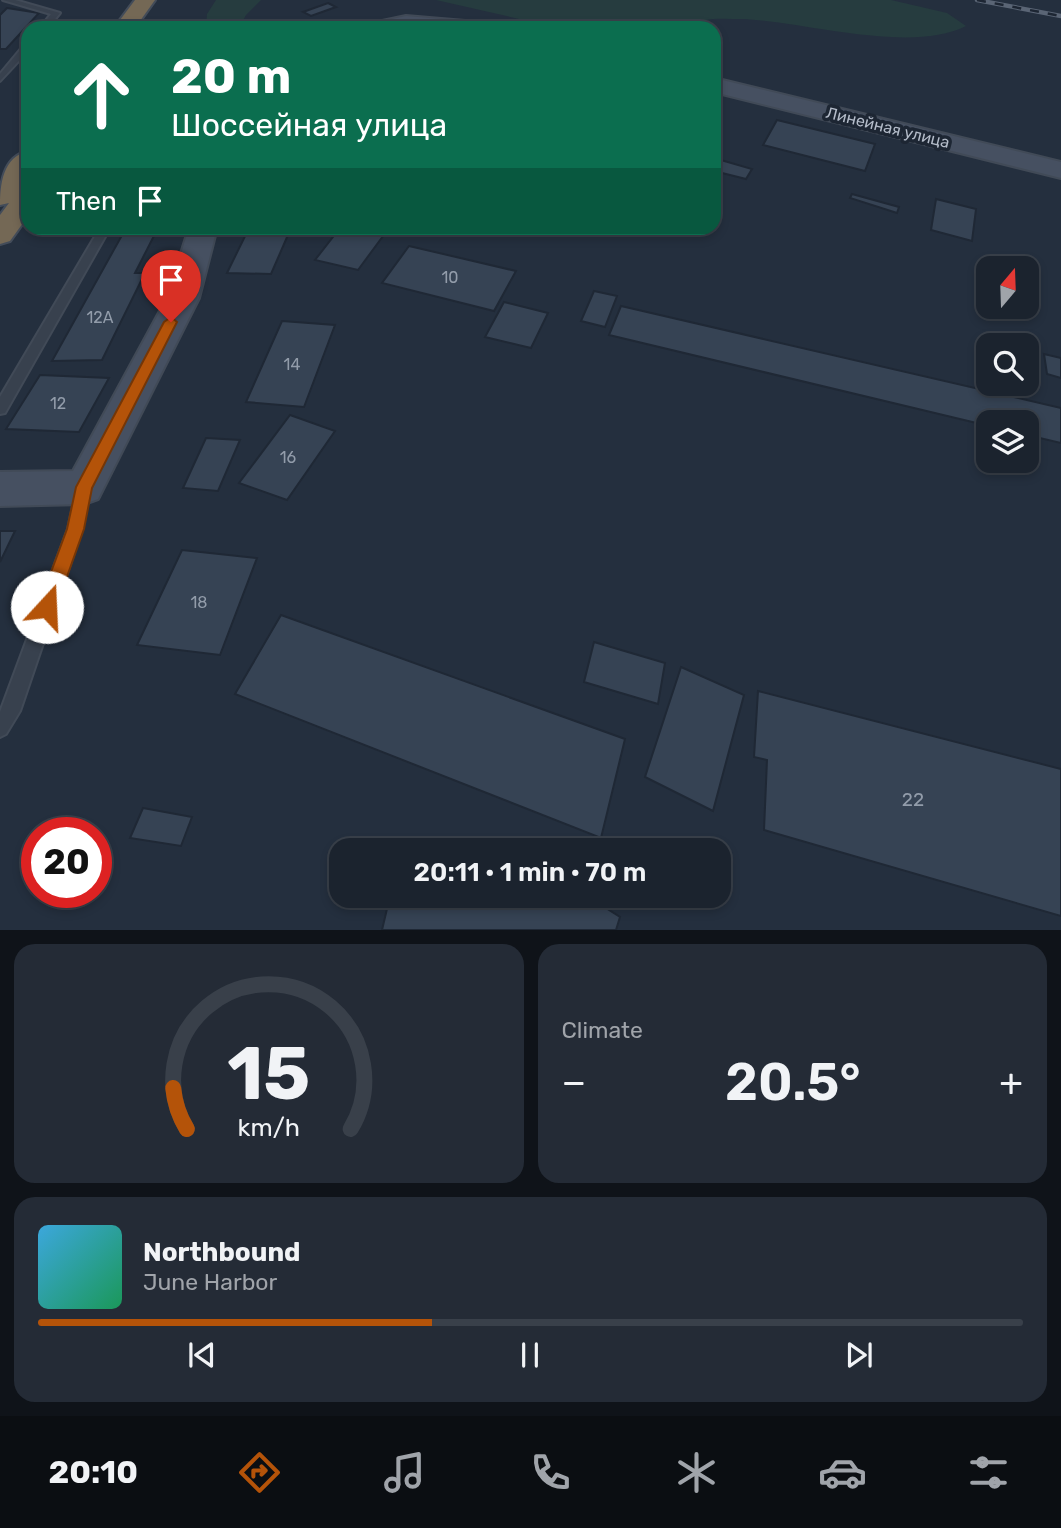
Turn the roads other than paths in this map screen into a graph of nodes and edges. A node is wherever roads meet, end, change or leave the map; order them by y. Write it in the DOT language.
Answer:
graph roads {
  1 [pos="7,0"];
  2 [pos="145,0"];
  3 [pos="168,0"];
  4 [pos="50,21"];
  5 [pos="129,21"];
  6 [pos="153,21"];
  7 [pos="21,54"];
  8 [pos="0,79"];
  9 [pos="721,87"];
  10 [pos="21,168"];
  11 [pos="1061,170"];
  12 [pos="0,197"];
  13 [pos="21,206"];
  14 [pos="0,235"];
  15 [pos="101,235"];
  16 [pos="201,235"];
  17 [pos="0,409"];
  18 [pos="84,487"];
  19 [pos="0,489"];
  20 [pos="0,727"];
  1 -- 4 [label="lane"];
  2 -- 5 [label="highway"];
  3 -- 6 [label="highway"];
  7 -- 8 [label="lane"];
  9 -- 11 [label="street, Линейная улица"];
  10 -- 12 [label="highway"];
  13 -- 14 [label="highway"];
  15 -- 17 [label="lane"];
  16 -- 18 [label="street"];
  18 -- 19 [label="street"];
  18 -- 20 [label="lane"];
}
